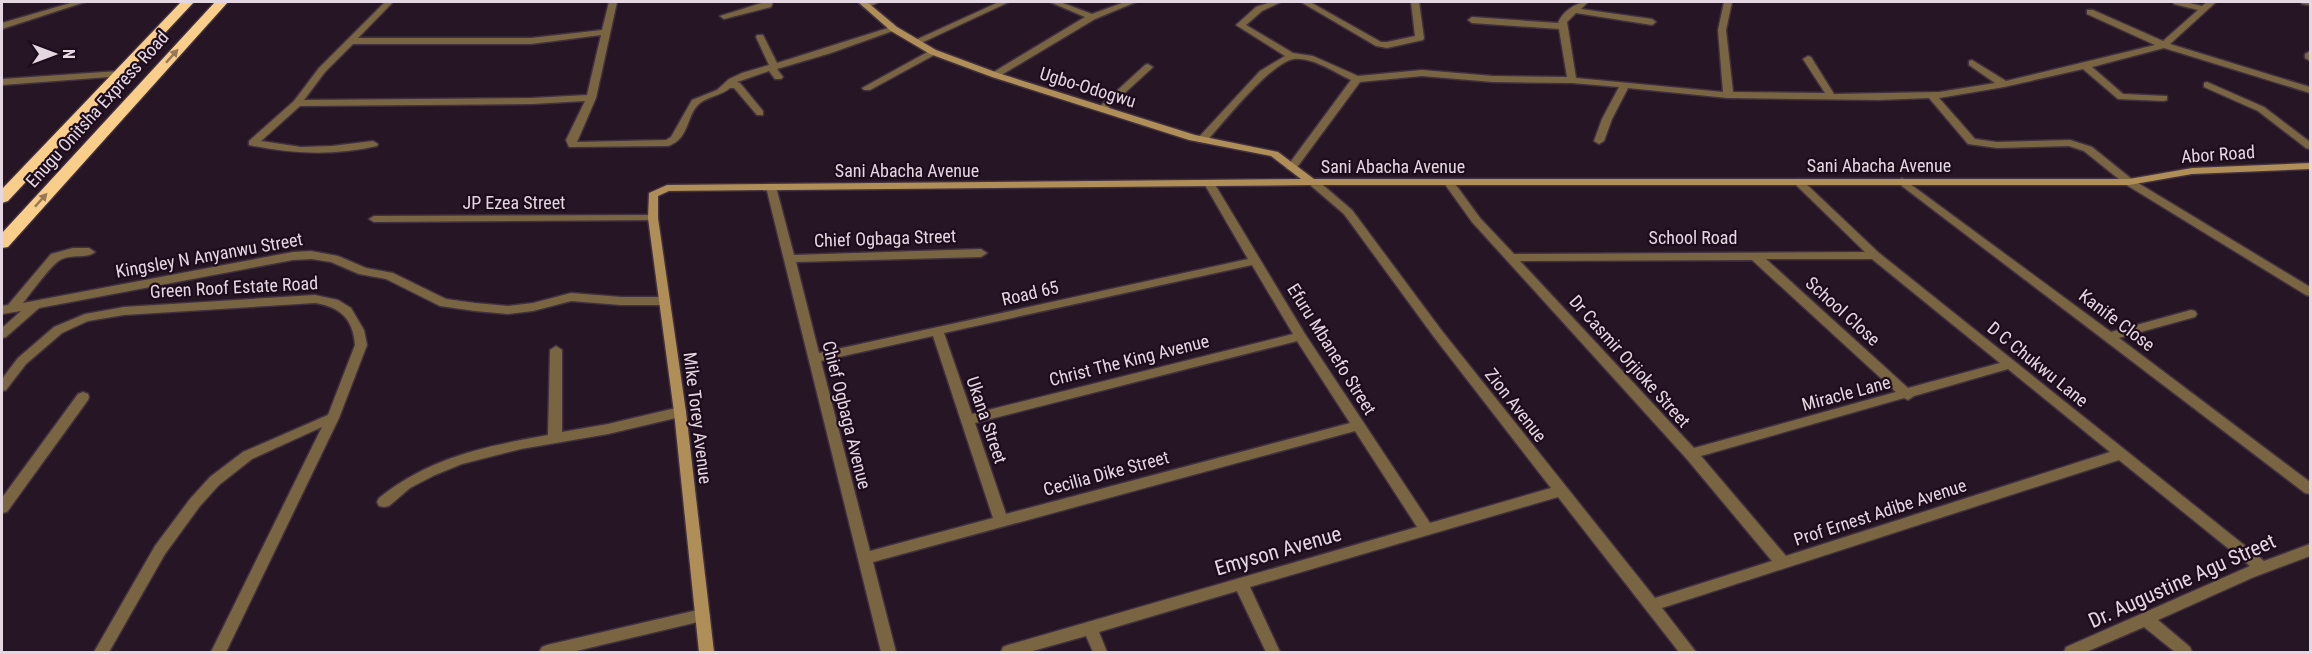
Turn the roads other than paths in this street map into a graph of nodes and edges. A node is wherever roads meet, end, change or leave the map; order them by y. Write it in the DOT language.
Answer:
graph roads {
  1 [pos="81,2"];
  2 [pos="188,2"];
  3 [pos="222,2"];
  4 [pos="389,2"];
  5 [pos="613,2"];
  6 [pos="769,2"];
  7 [pos="1005,2"];
  8 [pos="1054,2"];
  9 [pos="1132,2"];
  10 [pos="1277,2"];
  11 [pos="1305,2"];
  12 [pos="1415,2"];
  13 [pos="1584,2"];
  14 [pos="1728,2"];
  15 [pos="2177,2"];
  16 [pos="2212,2"];
  17 [pos="2305,2"];
  18 [pos="867,3"];
  19 [pos="2310,3"];
  20 [pos="2204,9"];
  21 [pos="1573,10"];
  22 [pos="2090,12"];
  23 [pos="724,16"];
  24 [pos="1092,17"];
  25 [pos="1472,20"];
  26 [pos="1652,22"];
  27 [pos="2,26"];
  28 [pos="1561,26"];
  29 [pos="894,29"];
  30 [pos="605,32"];
  31 [pos="760,37"];
  32 [pos="351,41"];
  33 [pos="916,42"];
  34 [pos="2164,45"];
  35 [pos="933,52"];
  36 [pos="1291,56"];
  37 [pos="1808,59"];
  38 [pos="1972,63"];
  39 [pos="772,66"];
  40 [pos="2085,66"];
  41 [pos="1148,67"];
  42 [pos="119,74"];
  43 [pos="995,75"];
  44 [pos="778,77"];
  45 [pos="1357,79"];
  46 [pos="1572,80"];
  47 [pos="2,82"];
  48 [pos="1626,84"];
  49 [pos="2004,84"];
  50 [pos="727,85"];
  51 [pos="2207,86"];
  52 [pos="867,88"];
  53 [pos="2310,90"];
  54 [pos="1728,95"];
  55 [pos="1931,95"];
  56 [pos="1831,96"];
  57 [pos="591,98"];
  58 [pos="2164,98"];
  59 [pos="297,104"];
  60 [pos="1102,109"];
  61 [pos="760,113"];
  62 [pos="1202,140"];
  63 [pos="1599,141"];
  64 [pos="373,144"];
  65 [pos="2310,146"];
  66 [pos="2310,166"];
  67 [pos="1291,168"];
  68 [pos="1902,181"];
  69 [pos="1313,182"];
  70 [pos="1798,182"];
  71 [pos="2129,182"];
  72 [pos="1449,183"];
  73 [pos="1210,185"];
  74 [pos="771,187"];
  75 [pos="658,191"];
  76 [pos="2,198"];
  77 [pos="653,218"];
  78 [pos="374,219"];
  79 [pos="2,243"];
  80 [pos="89,252"];
  81 [pos="981,252"];
  82 [pos="1754,255"];
  83 [pos="1875,255"];
  84 [pos="1512,258"];
  85 [pos="791,259"];
  86 [pos="1254,261"];
  87 [pos="2295,282"];
  88 [pos="2310,282"];
  89 [pos="2310,292"];
  90 [pos="664,301"];
  91 [pos="34,306"];
  92 [pos="6,309"];
  93 [pos="2191,314"];
  94 [pos="938,332"];
  95 [pos="2,334"];
  96 [pos="1300,336"];
  97 [pos="2109,337"];
  98 [pos="556,350"];
  99 [pos="814,358"];
  100 [pos="2010,364"];
  101 [pos="5,382"];
  102 [pos="1908,395"];
  103 [pos="84,397"];
  104 [pos="680,412"];
  105 [pos="333,418"];
  106 [pos="968,420"];
  107 [pos="1358,425"];
  108 [pos="555,437"];
  109 [pos="1691,454"];
  110 [pos="2121,454"];
  111 [pos="2310,489"];
  112 [pos="1560,491"];
  113 [pos="384,502"];
  114 [pos="2,508"];
  115 [pos="1001,520"];
  116 [pos="1426,531"];
  117 [pos="2310,550"];
  118 [pos="865,558"];
  119 [pos="1783,563"];
  120 [pos="2260,567"];
  121 [pos="1241,583"];
  122 [pos="1650,606"];
  123 [pos="702,615"];
  124 [pos="2147,620"];
  125 [pos="1090,628"];
  126 [pos="101,652"];
  127 [pos="219,652"];
  128 [pos="547,652"];
  129 [pos="706,652"];
  130 [pos="888,652"];
  131 [pos="1008,652"];
  132 [pos="1100,652"];
  133 [pos="1273,652"];
  134 [pos="1688,652"];
  135 [pos="2071,652"];
  136 [pos="2185,652"];
  1 -- 27 [label="street"];
  2 -- 42 [label="highway, Enugu Onitsha Express Road"];
  79 -- 3 [label="highway, Enugu Onitsha Express Road, one-way"];
  4 -- 32 [label="street"];
  5 -- 30 [label="street"];
  6 -- 23 [label="street"];
  7 -- 33 [label="street"];
  8 -- 24 [label="street"];
  9 -- 24 [label="street"];
  10 -- 36 [label="street"];
  11 -- 12 [label="street"];
  13 -- 21 [label="street"];
  14 -- 54 [label="street"];
  15 -- 20 [label="street"];
  16 -- 20 [label="street"];
  17 -- 19 [label="street"];
  18 -- 29 [label="street, Ugbo-Odogwu"];
  20 -- 34 [label="street"];
  21 -- 26 [label="street"];
  21 -- 28 [label="street"];
  22 -- 34 [label="street"];
  24 -- 43 [label="street"];
  25 -- 28 [label="street"];
  28 -- 46 [label="street"];
  29 -- 33 [label="street, Ugbo-Odogwu"];
  29 -- 39 [label="street"];
  30 -- 32 [label="street"];
  30 -- 57 [label="street"];
  31 -- 39 [label="street"];
  32 -- 59 [label="street"];
  33 -- 35 [label="street, Ugbo-Odogwu"];
  34 -- 40 [label="street"];
  34 -- 53 [label="street"];
  35 -- 43 [label="street, Ugbo-Odogwu"];
  35 -- 52 [label="street"];
  36 -- 45 [label="street"];
  36 -- 62 [label="street"];
  37 -- 56 [label="street"];
  38 -- 49 [label="street"];
  39 -- 44 [label="street"];
  39 -- 50 [label="street"];
  40 -- 49 [label="street"];
  40 -- 58 [label="street"];
  41 -- 60 [label="street"];
  42 -- 47 [label="street"];
  42 -- 76 [label="highway, Enugu Onitsha Express Road"];
  43 -- 60 [label="street, Ugbo-Odogwu"];
  45 -- 46 [label="street"];
  45 -- 67 [label="street"];
  46 -- 48 [label="street"];
  48 -- 54 [label="street"];
  48 -- 63 [label="street"];
  49 -- 55 [label="street"];
  50 -- 57 [label="street"];
  50 -- 61 [label="street"];
  51 -- 65 [label="street"];
  54 -- 56 [label="street"];
  55 -- 56 [label="street"];
  55 -- 71 [label="street"];
  57 -- 59 [label="street"];
  59 -- 64 [label="street"];
  60 -- 62 [label="street, Ugbo-Odogwu"];
  62 -- 67 [label="street, Ugbo-Odogwu"];
  66 -- 71 [label="street, Abor Road"];
  67 -- 69 [label="street, Ugbo-Odogwu"];
  68 -- 70 [label="street, Sani Abacha Avenue"];
  68 -- 71 [label="street, Sani Abacha Avenue"];
  68 -- 97 [label="street, Kanife Close"];
  69 -- 72 [label="street, Sani Abacha Avenue"];
  69 -- 73 [label="street, Sani Abacha Avenue"];
  69 -- 112 [label="street, Zion Avenue"];
  70 -- 72 [label="street, Sani Abacha Avenue"];
  70 -- 83 [label="street, D C Chukwu Lane"];
  71 -- 87 [label="street"];
  72 -- 84 [label="street, Dr Casmir Orjioke Street"];
  73 -- 74 [label="street, Sani Abacha Avenue"];
  73 -- 86 [label="street, Efuru Mbanefo Street"];
  74 -- 75 [label="street, Sani Abacha Avenue"];
  74 -- 85 [label="street, Chief Ogbaga Avenue"];
  75 -- 77 [label="street, Mike Torey Avenue"];
  77 -- 78 [label="street, JP Ezea Street"];
  77 -- 90 [label="street, Mike Torey Avenue"];
  80 -- 92 [label="street"];
  81 -- 85 [label="street, Chief Ogbaga Street"];
  82 -- 83 [label="street, School Road"];
  82 -- 84 [label="street, School Road"];
  82 -- 102 [label="street, School Close"];
  83 -- 100 [label="street, D C Chukwu Lane"];
  84 -- 109 [label="street, Dr Casmir Orjioke Street"];
  85 -- 99 [label="street, Chief Ogbaga Avenue"];
  86 -- 94 [label="street, Road 65"];
  86 -- 96 [label="street, Efuru Mbanefo Street"];
  87 -- 88 [label="street"];
  87 -- 89 [label="street"];
  90 -- 91 [label="street, Kingsley N Anyanwu Street"];
  90 -- 104 [label="street, Mike Torey Avenue"];
  91 -- 92 [label="street, Kingsley N Anyanwu Street"];
  91 -- 95 [label="street"];
  93 -- 97 [label="street"];
  94 -- 99 [label="street, Road 65"];
  94 -- 106 [label="street, Ukana Street"];
  96 -- 106 [label="street, Christ The King Avenue"];
  96 -- 107 [label="street, Efuru Mbanefo Street"];
  97 -- 111 [label="street, Kanife Close"];
  98 -- 108 [label="street"];
  99 -- 118 [label="street, Chief Ogbaga Avenue"];
  100 -- 102 [label="street, Miracle Lane"];
  100 -- 110 [label="street, D C Chukwu Lane"];
  101 -- 105 [label="street, Green Roof Estate Road"];
  102 -- 109 [label="street, Miracle Lane"];
  103 -- 114 [label="street"];
  104 -- 108 [label="street"];
  104 -- 123 [label="street, Mike Torey Avenue"];
  105 -- 126 [label="street"];
  105 -- 127 [label="street, Green Roof Estate Road"];
  106 -- 115 [label="street, Ukana Street"];
  107 -- 115 [label="street, Cecilia Dike Street"];
  107 -- 116 [label="street, Efuru Mbanefo Street"];
  108 -- 113 [label="street"];
  109 -- 119 [label="street, Dr Casmir Orjioke Street"];
  110 -- 119 [label="street, Prof Ernest Adibe Avenue"];
  110 -- 120 [label="street, D C Chukwu Lane"];
  112 -- 116 [label="street, Emyson Avenue"];
  112 -- 122 [label="street, Zion Avenue"];
  115 -- 118 [label="street, Cecilia Dike Street"];
  116 -- 121 [label="street, Emyson Avenue"];
  117 -- 120 [label="street, Dr. Augustine Agu Street"];
  118 -- 130 [label="street, Chief Ogbaga Avenue"];
  119 -- 122 [label="street, Prof Ernest Adibe Avenue"];
  120 -- 124 [label="street, Dr. Augustine Agu Street"];
  121 -- 125 [label="street, Emyson Avenue"];
  121 -- 133 [label="street"];
  122 -- 134 [label="street, Zion Avenue"];
  123 -- 128 [label="street"];
  123 -- 129 [label="street, Mike Torey Avenue"];
  124 -- 135 [label="street, Dr. Augustine Agu Street"];
  124 -- 136 [label="street"];
  125 -- 131 [label="street, Emyson Avenue"];
  125 -- 132 [label="street"];
}
